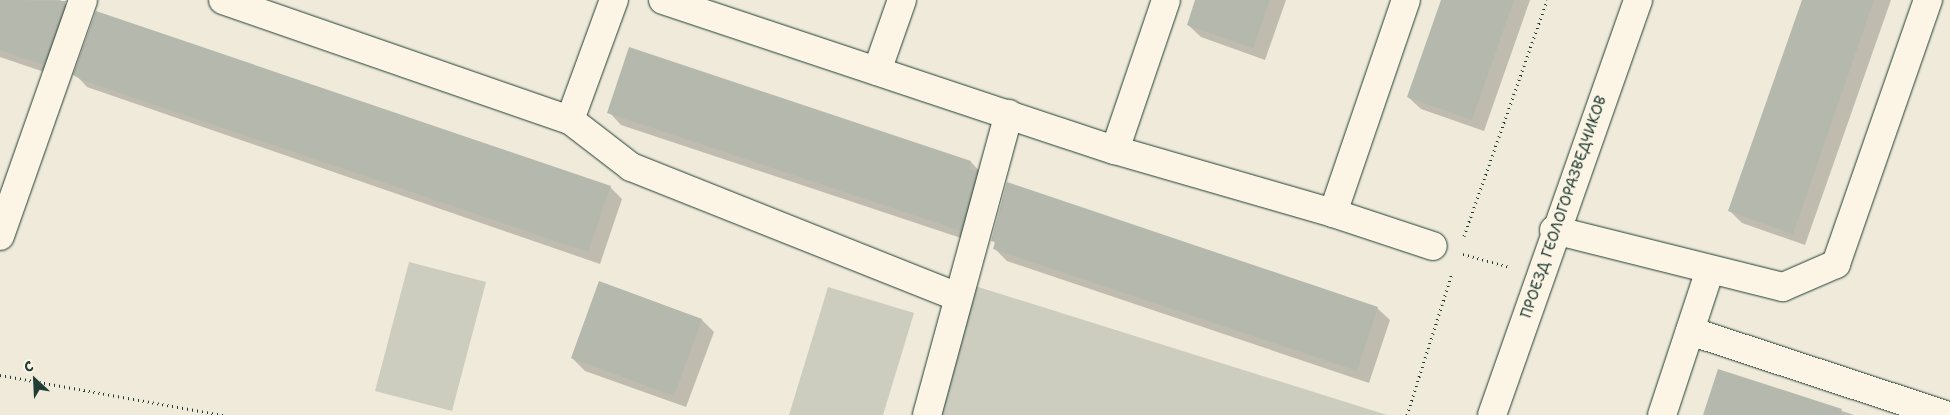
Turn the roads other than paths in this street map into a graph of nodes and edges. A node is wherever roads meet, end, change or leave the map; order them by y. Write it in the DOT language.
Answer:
graph roads {
  1 [pos="83,0"];
  2 [pos="223,0"];
  3 [pos="614,0"];
  4 [pos="663,0"];
  5 [pos="902,0"];
  6 [pos="1166,0"];
  7 [pos="1406,0"];
  8 [pos="1638,0"];
  9 [pos="1928,0"];
  10 [pos="877,71"];
  11 [pos="1009,114"];
  12 [pos="570,120"];
  13 [pos="1115,150"];
  14 [pos="1333,213"];
  15 [pos="1554,230"];
  16 [pos="0,236"];
  17 [pos="1446,250"];
  18 [pos="1710,270"];
  19 [pos="958,296"];
  20 [pos="1690,331"];
  21 [pos="927,415"];
  22 [pos="1492,415"];
  23 [pos="1662,415"];
  24 [pos="1945,415"];
  1 -- 16 [label="street"];
  2 -- 12 [label="street"];
  3 -- 12 [label="street"];
  4 -- 10 [label="street"];
  5 -- 10 [label="street"];
  6 -- 13 [label="street"];
  7 -- 14 [label="street"];
  8 -- 15 [label="street, ПРОЕЗД ГЕОЛОГОРАЗВЕДЧИКОВ"];
  9 -- 18 [label="street"];
  10 -- 11 [label="street"];
  11 -- 13 [label="street"];
  11 -- 19 [label="street"];
  12 -- 19 [label="street"];
  13 -- 14 [label="street"];
  14 -- 17 [label="street"];
  15 -- 18 [label="street"];
  15 -- 22 [label="street, ПРОЕЗД ГЕОЛОГОРАЗВЕДЧИКОВ"];
  18 -- 20 [label="street"];
  19 -- 21 [label="street"];
  20 -- 23 [label="street"];
  20 -- 24 [label="street"];
}
